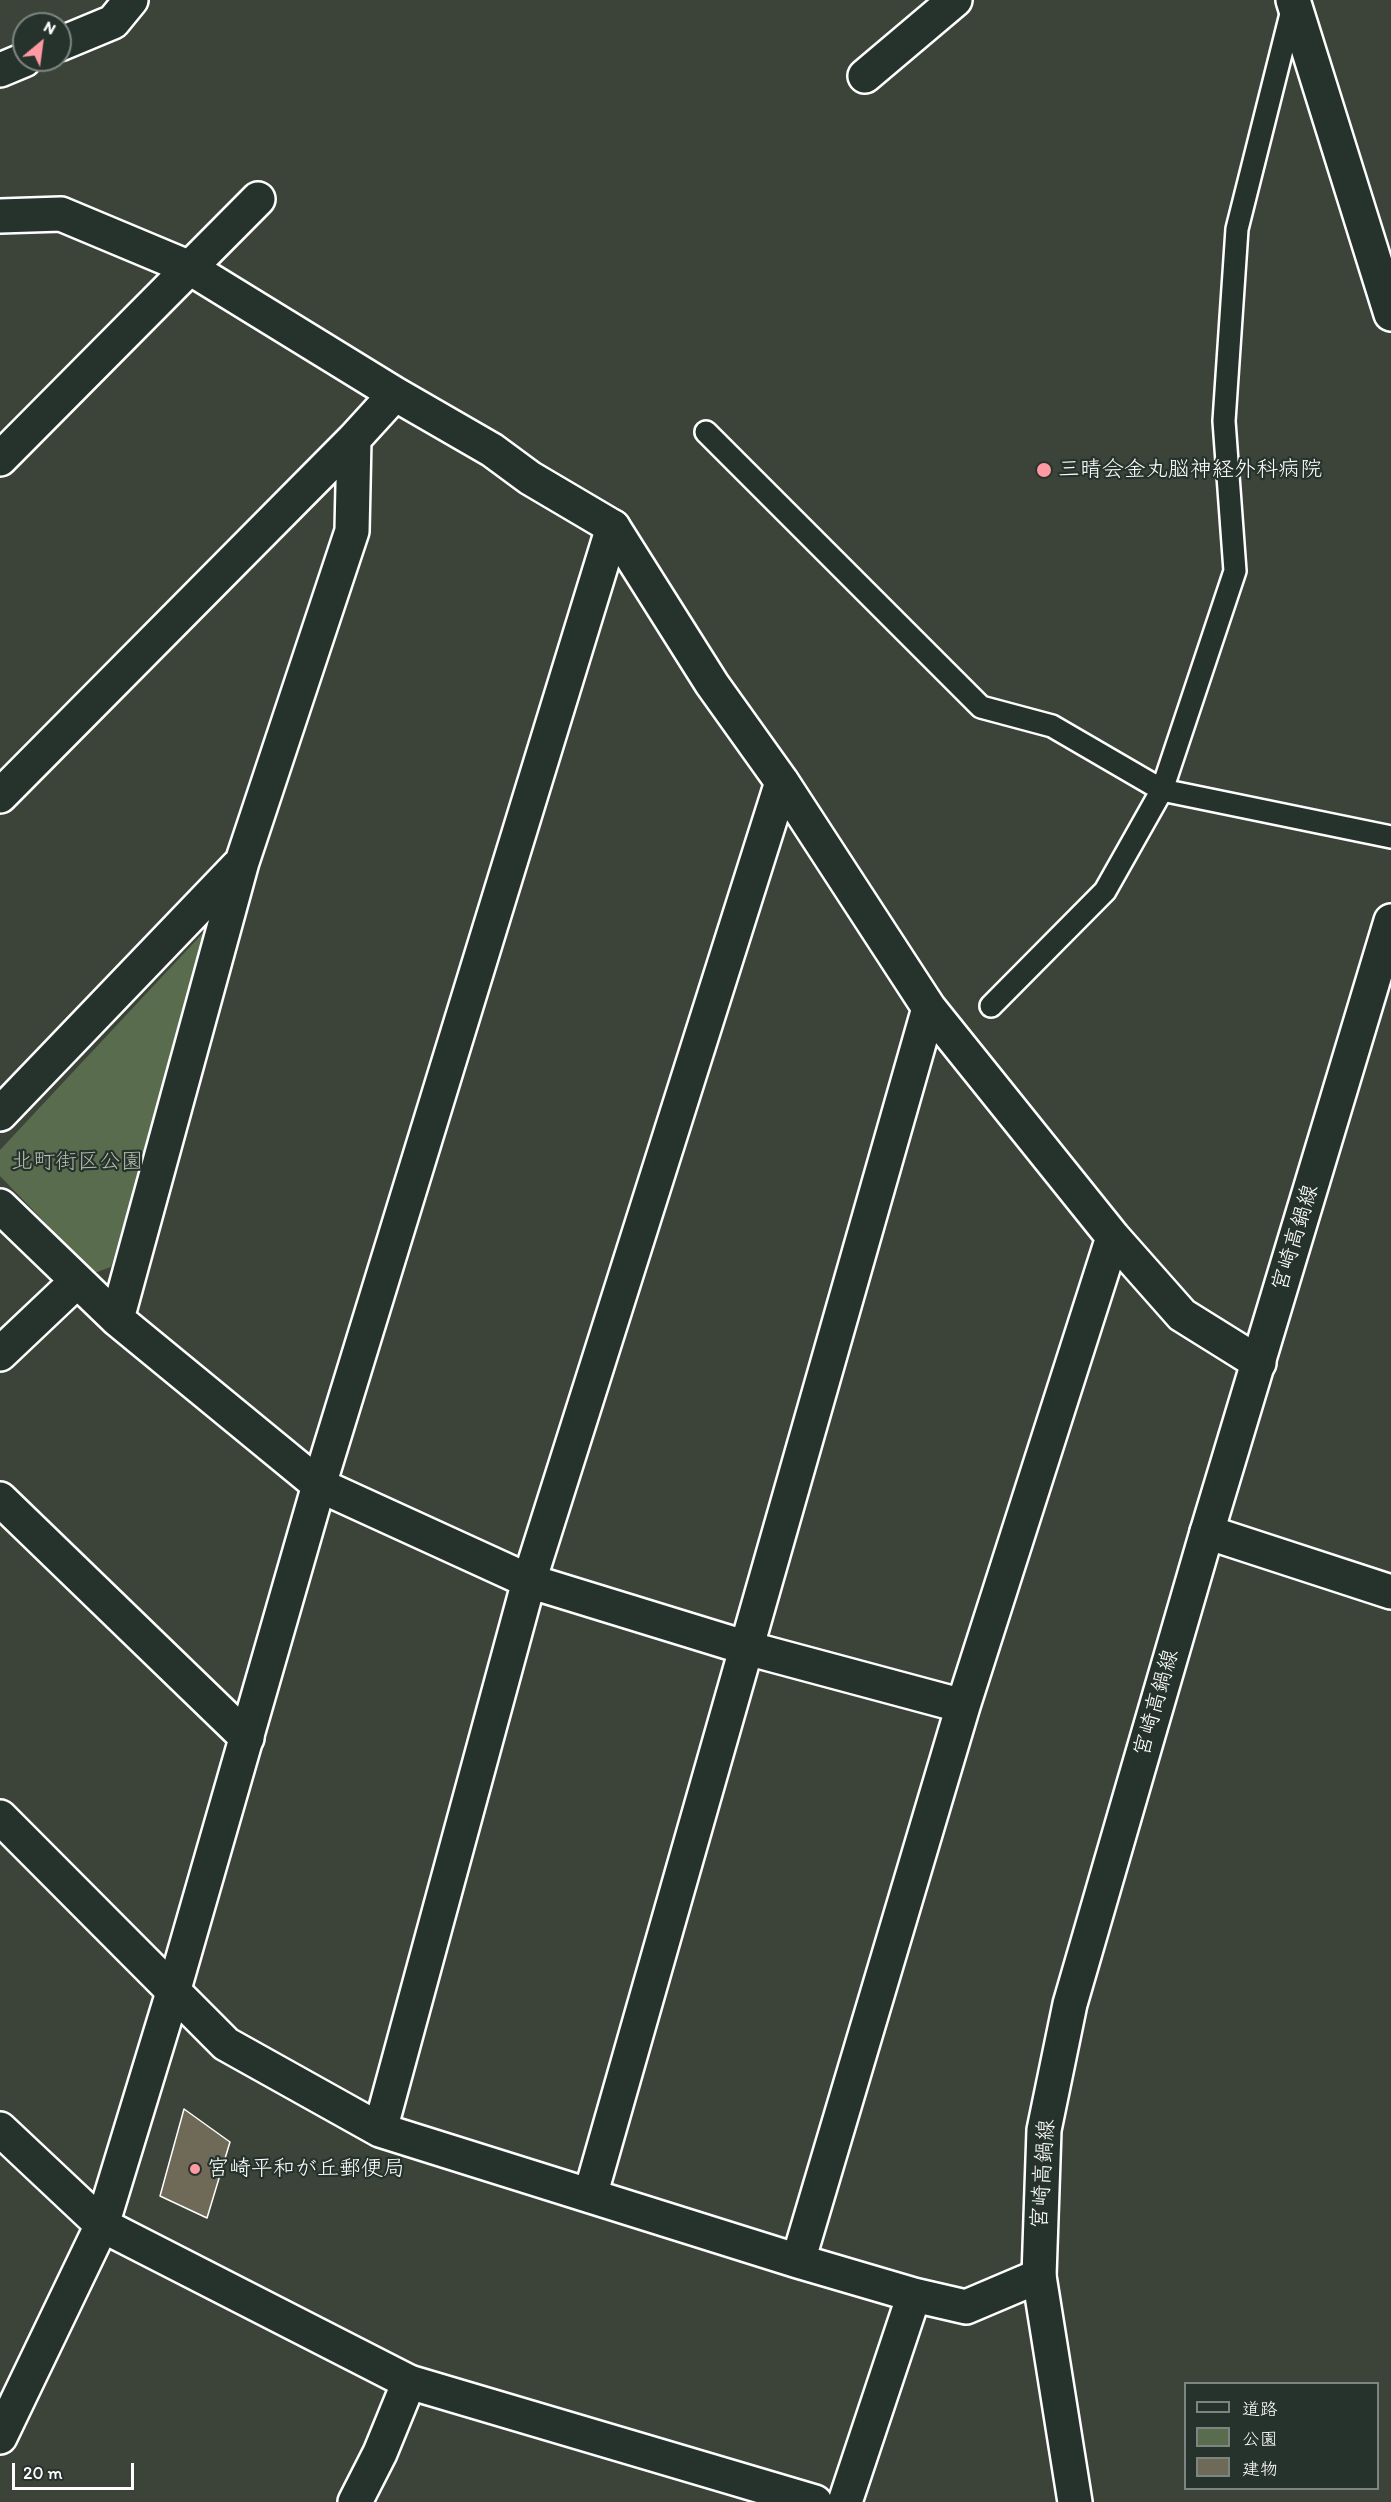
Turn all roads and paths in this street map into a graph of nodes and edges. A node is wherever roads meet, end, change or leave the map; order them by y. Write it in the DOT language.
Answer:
graph roads {
  1 [pos="131,0"];
  2 [pos="955,0"];
  3 [pos="1301,1"];
  4 [pos="72,39"];
  5 [pos="865,76"];
  6 [pos="258,199"];
  7 [pos="0,216"];
  8 [pos="190,268"];
  9 [pos="1391,314"];
  10 [pos="395,394"];
  11 [pos="706,432"];
  12 [pos="354,439"];
  13 [pos="0,459"];
  14 [pos="613,527"];
  15 [pos="782,782"];
  16 [pos="1162,790"];
  17 [pos="0,796"];
  18 [pos="1391,837"];
  19 [pos="242,862"];
  20 [pos="1391,921"];
  21 [pos="991,1006"];
  22 [pos="929,1008"];
  23 [pos="0,1113"];
  24 [pos="0,1206"];
  25 [pos="1113,1237"];
  26 [pos="76,1282"];
  27 [pos="117,1319"];
  28 [pos="0,1354"];
  29 [pos="1259,1364"];
  30 [pos="319,1485"];
  31 [pos="0,1499"];
  32 [pos="1207,1532"];
  33 [pos="529,1581"];
  34 [pos="1391,1592"];
  35 [pos="747,1648"];
  36 [pos="963,1706"];
  37 [pos="247,1738"];
  38 [pos="0,1817"];
  39 [pos="174,1989"];
  40 [pos="0,2129"];
  41 [pos="380,2130"];
  42 [pos="590,2196"];
  43 [pos="102,2225"];
  44 [pos="798,2261"];
  45 [pos="1039,2276"];
  46 [pos="914,2295"];
  47 [pos="410,2382"];
  48 [pos="0,2437"];
  49 [pos="355,2502"];
  50 [pos="815,2502"];
  51 [pos="845,2502"];
  52 [pos="1075,2502"];
  1 -- 4 [label="street"];
  2 -- 5 [label="street"];
  3 -- 9 [label="street"];
  3 -- 16 [label="lane"];
  6 -- 8 [label="street"];
  7 -- 8 [label="street"];
  8 -- 10 [label="street"];
  8 -- 13 [label="street"];
  10 -- 12 [label="street"];
  10 -- 14 [label="street"];
  11 -- 16 [label="lane"];
  12 -- 17 [label="street"];
  12 -- 19 [label="street"];
  14 -- 15 [label="street"];
  14 -- 30 [label="street"];
  15 -- 22 [label="street"];
  15 -- 33 [label="street"];
  16 -- 18 [label="lane"];
  16 -- 21 [label="lane"];
  19 -- 23 [label="street"];
  19 -- 27 [label="street"];
  20 -- 29 [label="street, 宮崎高鍋線"];
  22 -- 25 [label="street"];
  22 -- 35 [label="street"];
  24 -- 26 [label="street"];
  25 -- 29 [label="street"];
  25 -- 36 [label="street"];
  26 -- 27 [label="street"];
  26 -- 28 [label="street"];
  27 -- 30 [label="street"];
  29 -- 32 [label="street, 宮崎高鍋線"];
  30 -- 33 [label="street"];
  30 -- 37 [label="street"];
  31 -- 37 [label="street"];
  32 -- 34 [label="street"];
  32 -- 45 [label="street, 宮崎高鍋線"];
  33 -- 35 [label="street"];
  33 -- 41 [label="street"];
  35 -- 36 [label="street"];
  35 -- 42 [label="street"];
  36 -- 44 [label="street"];
  37 -- 39 [label="street"];
  38 -- 39 [label="street"];
  39 -- 41 [label="street"];
  39 -- 43 [label="street"];
  40 -- 43 [label="street"];
  41 -- 42 [label="street"];
  42 -- 44 [label="street"];
  43 -- 47 [label="street"];
  43 -- 48 [label="street"];
  44 -- 46 [label="street"];
  45 -- 46 [label="street"];
  45 -- 52 [label="street, 宮崎高鍋線"];
  46 -- 51 [label="street"];
  47 -- 49 [label="street"];
  47 -- 50 [label="street"];
}
